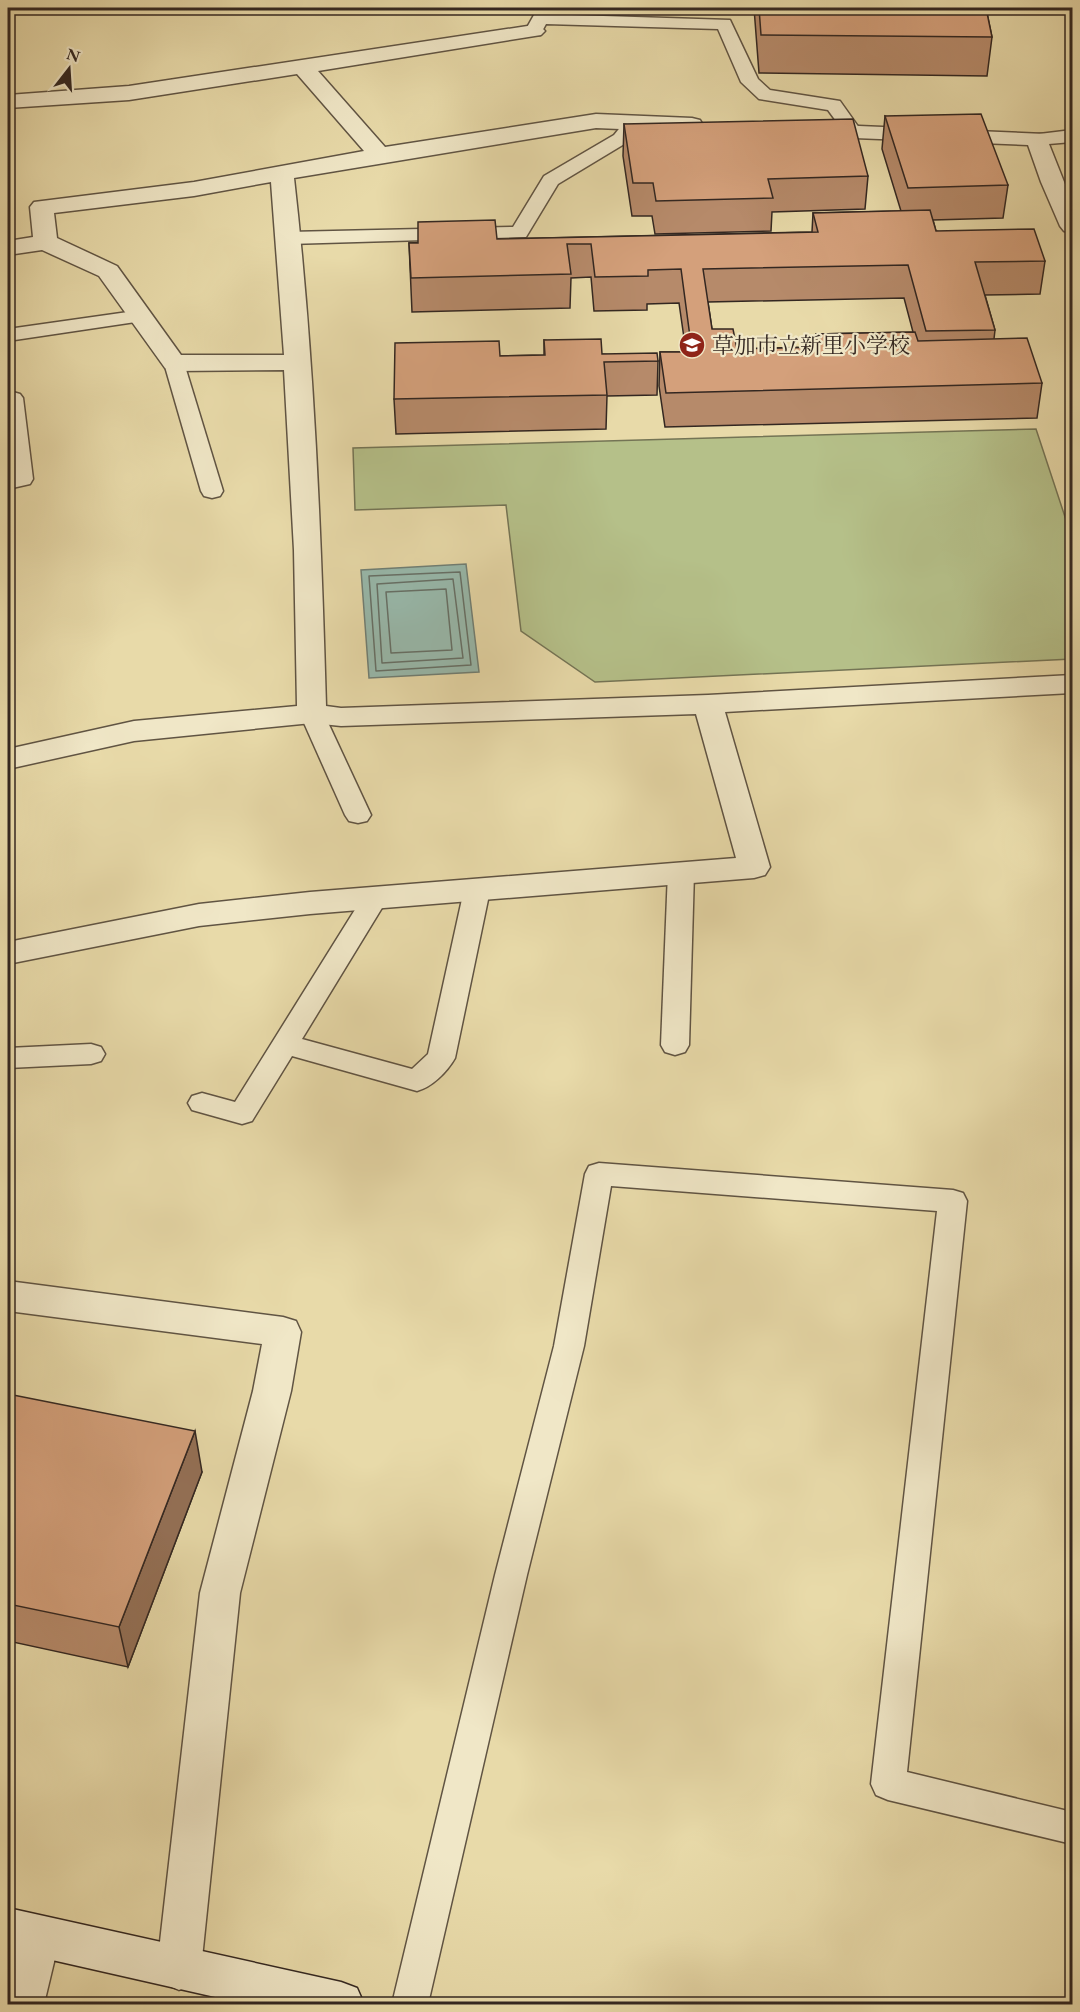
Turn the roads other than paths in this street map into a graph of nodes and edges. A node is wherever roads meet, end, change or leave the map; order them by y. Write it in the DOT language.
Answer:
graph roads {
  1 [pos="534,31"];
  2 [pos="302,66"];
  3 [pos="8,101"];
  4 [pos="633,123"];
  5 [pos="714,126"];
  6 [pos="795,130"];
  7 [pos="853,132"];
  8 [pos="1072,136"];
  9 [pos="1037,139"];
  10 [pos="380,155"];
  11 [pos="282,173"];
  12 [pos="1072,226"];
  13 [pos="289,238"];
  14 [pos="45,242"];
  15 [pos="8,248"];
  16 [pos="142,316"];
  17 [pos="8,335"];
  18 [pos="295,362"];
  19 [pos="174,363"];
  20 [pos="8,399"];
  21 [pos="8,482"];
  22 [pos="212,491"];
  23 [pos="1072,684"];
  24 [pos="708,704"];
  25 [pos="312,714"];
  26 [pos="8,759"];
  27 [pos="358,815"];
  28 [pos="681,872"];
  29 [pos="477,890"];
  30 [pos="375,898"];
  31 [pos="8,953"];
  32 [pos="285,1044"];
  33 [pos="675,1045"];
  34 [pos="91,1054"];
  35 [pos="8,1058"];
  36 [pos="202,1103"];
  37 [pos="8,1296"];
  38 [pos="1072,1828"];
  39 [pos="23,1933"];
  40 [pos="179,1968"];
  41 [pos="21,2004"];
  42 [pos="341,2004"];
  43 [pos="410,2004"];
  1 -- 2 [label="street"];
  1 -- 7 [label="lane"];
  2 -- 3 [label="street"];
  2 -- 10 [label="street"];
  4 -- 5 [label="street"];
  4 -- 10 [label="street"];
  4 -- 13 [label="lane"];
  6 -- 7 [label="street"];
  7 -- 9 [label="street"];
  8 -- 9 [label="lane"];
  9 -- 12 [label="street"];
  10 -- 11 [label="street"];
  11 -- 13 [label="street"];
  11 -- 14 [label="street"];
  13 -- 18 [label="street"];
  14 -- 15 [label="street"];
  14 -- 16 [label="street"];
  16 -- 17 [label="lane"];
  16 -- 19 [label="street"];
  18 -- 19 [label="street"];
  18 -- 25 [label="street"];
  19 -- 22 [label="lane"];
  20 -- 21 [label="lane"];
  23 -- 24 [label="street"];
  24 -- 25 [label="street"];
  24 -- 28 [label="street"];
  25 -- 26 [label="street"];
  25 -- 27 [label="lane"];
  28 -- 29 [label="street"];
  28 -- 33 [label="lane"];
  29 -- 30 [label="street"];
  29 -- 32 [label="lane"];
  30 -- 31 [label="street"];
  30 -- 32 [label="lane"];
  32 -- 36 [label="lane"];
  34 -- 35 [label="lane"];
  37 -- 40 [label="street"];
  38 -- 43 [label="lane"];
  39 -- 40 [label="street"];
  39 -- 41 [label="street"];
  40 -- 42 [label="street"];
}
